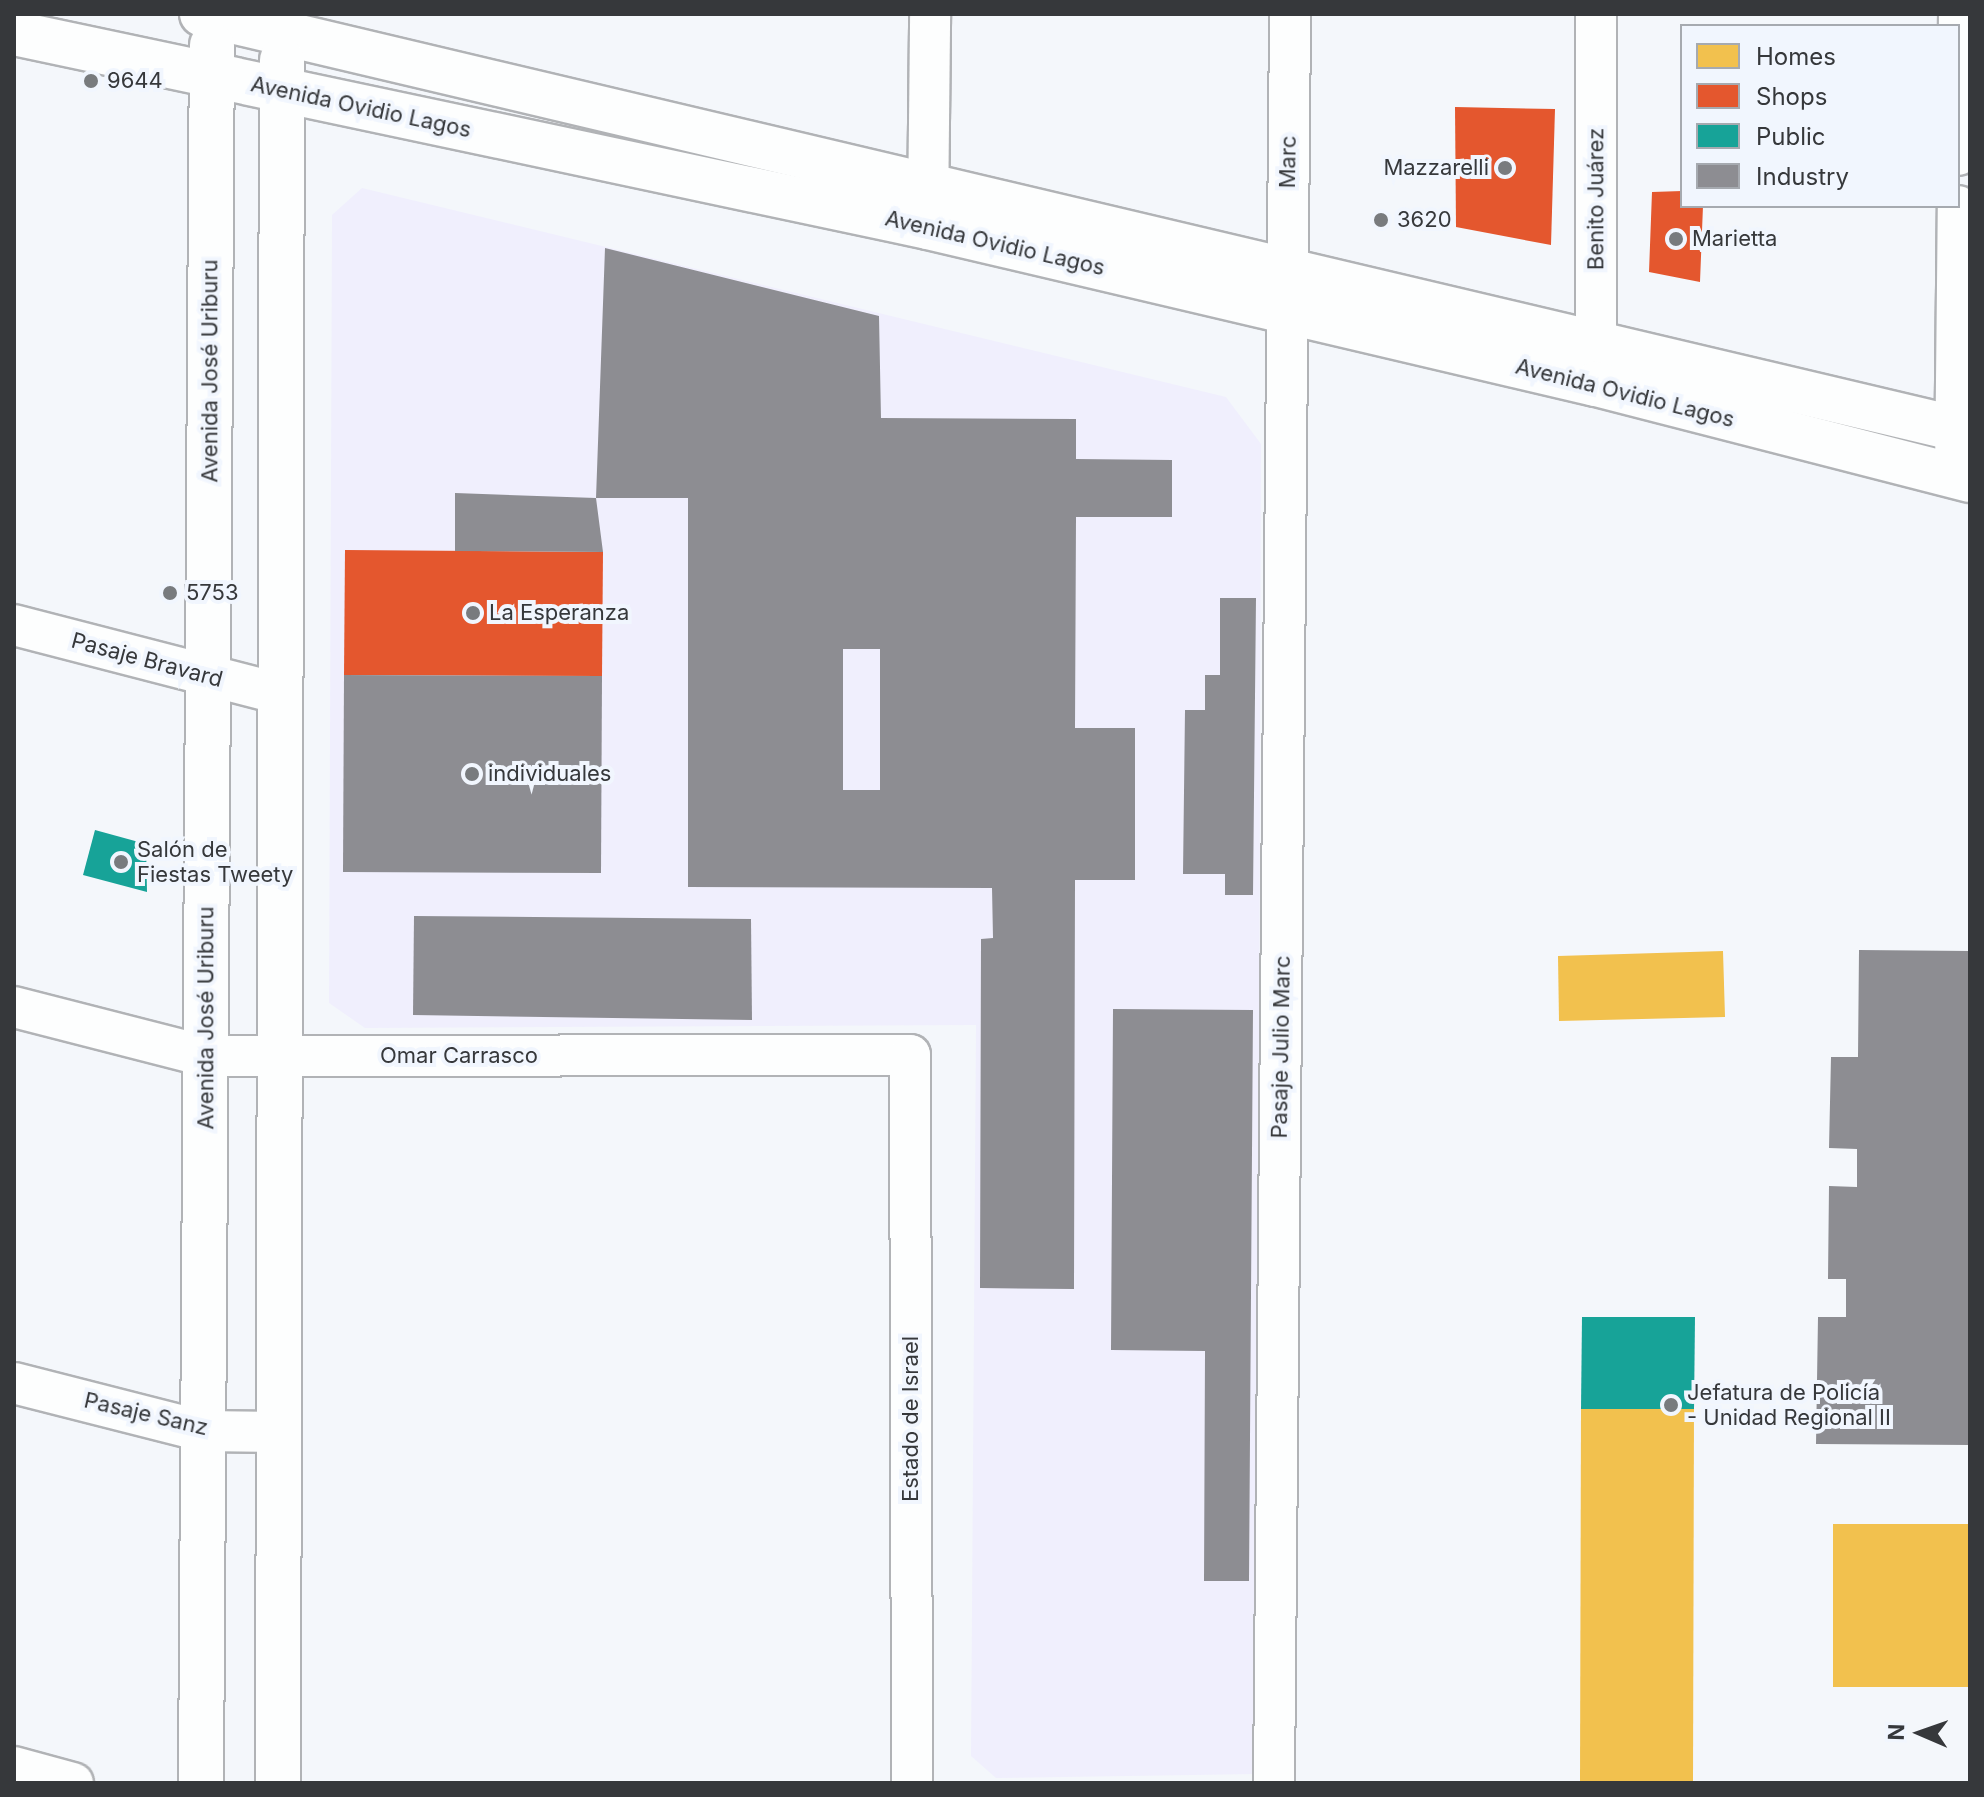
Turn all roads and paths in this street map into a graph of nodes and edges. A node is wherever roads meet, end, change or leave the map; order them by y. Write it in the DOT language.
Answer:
graph roads {
  1 [pos="930,14"];
  2 [pos="1290,14"];
  3 [pos="1596,14"];
  4 [pos="209,15"];
  5 [pos="281,21"];
  6 [pos="14,33"];
  7 [pos="212,75"];
  8 [pos="282,90"];
  9 [pos="929,205"];
  10 [pos="1958,208"];
  11 [pos="1288,290"];
  12 [pos="1596,364"];
  13 [pos="1963,431"];
  14 [pos="1962,478"];
  15 [pos="14,625"];
  16 [pos="208,677"];
  17 [pos="280,694"];
  18 [pos="14,1007"];
  19 [pos="910,1055"];
  20 [pos="205,1056"];
  21 [pos="280,1056"];
  22 [pos="14,1383"];
  23 [pos="203,1431"];
  24 [pos="279,1432"];
  25 [pos="14,1767"];
  26 [pos="73,1783"];
  27 [pos="201,1783"];
  28 [pos="278,1783"];
  29 [pos="912,1783"];
  30 [pos="1274,1783"];
  1 -- 9 [label="street"];
  2 -- 11 [label="street, Marc"];
  3 -- 12 [label="street, Benito Juárez"];
  4 -- 5 [label="main road, Avenida Ovidio Lagos"];
  4 -- 7 [label="main road, Avenida José Uriburu"];
  5 -- 8 [label="main road"];
  5 -- 9 [label="main road, Avenida Ovidio Lagos"];
  6 -- 7 [label="main road, Avenida Ovidio Lagos"];
  7 -- 8 [label="main road, Avenida Ovidio Lagos"];
  7 -- 16 [label="main road, Avenida José Uriburu"];
  8 -- 9 [label="main road, Avenida Ovidio Lagos"];
  8 -- 17 [label="main road"];
  9 -- 11 [label="main road, Avenida Ovidio Lagos"];
  10 -- 13 [label="street"];
  11 -- 12 [label="main road, Avenida Ovidio Lagos"];
  11 -- 30 [label="street, Pasaje Julio Marc"];
  12 -- 13 [label="main road, Avenida Ovidio Lagos"];
  12 -- 14 [label="main road, Avenida Ovidio Lagos"];
  13 -- 14 [label="street"];
  15 -- 16 [label="street, Pasaje Bravard"];
  16 -- 17 [label="street, Pasaje Bravard"];
  16 -- 20 [label="main road, Avenida José Uriburu"];
  17 -- 21 [label="main road"];
  18 -- 20 [label="street, Omar Carrasco"];
  19 -- 21 [label="street, Omar Carrasco"];
  19 -- 29 [label="street, Estado de Israel"];
  20 -- 21 [label="street, Omar Carrasco"];
  20 -- 23 [label="main road, Avenida José Uriburu"];
  21 -- 24 [label="main road"];
  22 -- 23 [label="street, Pasaje Sanz"];
  23 -- 24 [label="street, Pasaje Sanz"];
  23 -- 27 [label="main road, Avenida José Uriburu"];
  24 -- 28 [label="main road"];
  25 -- 26 [label="street"];
}
